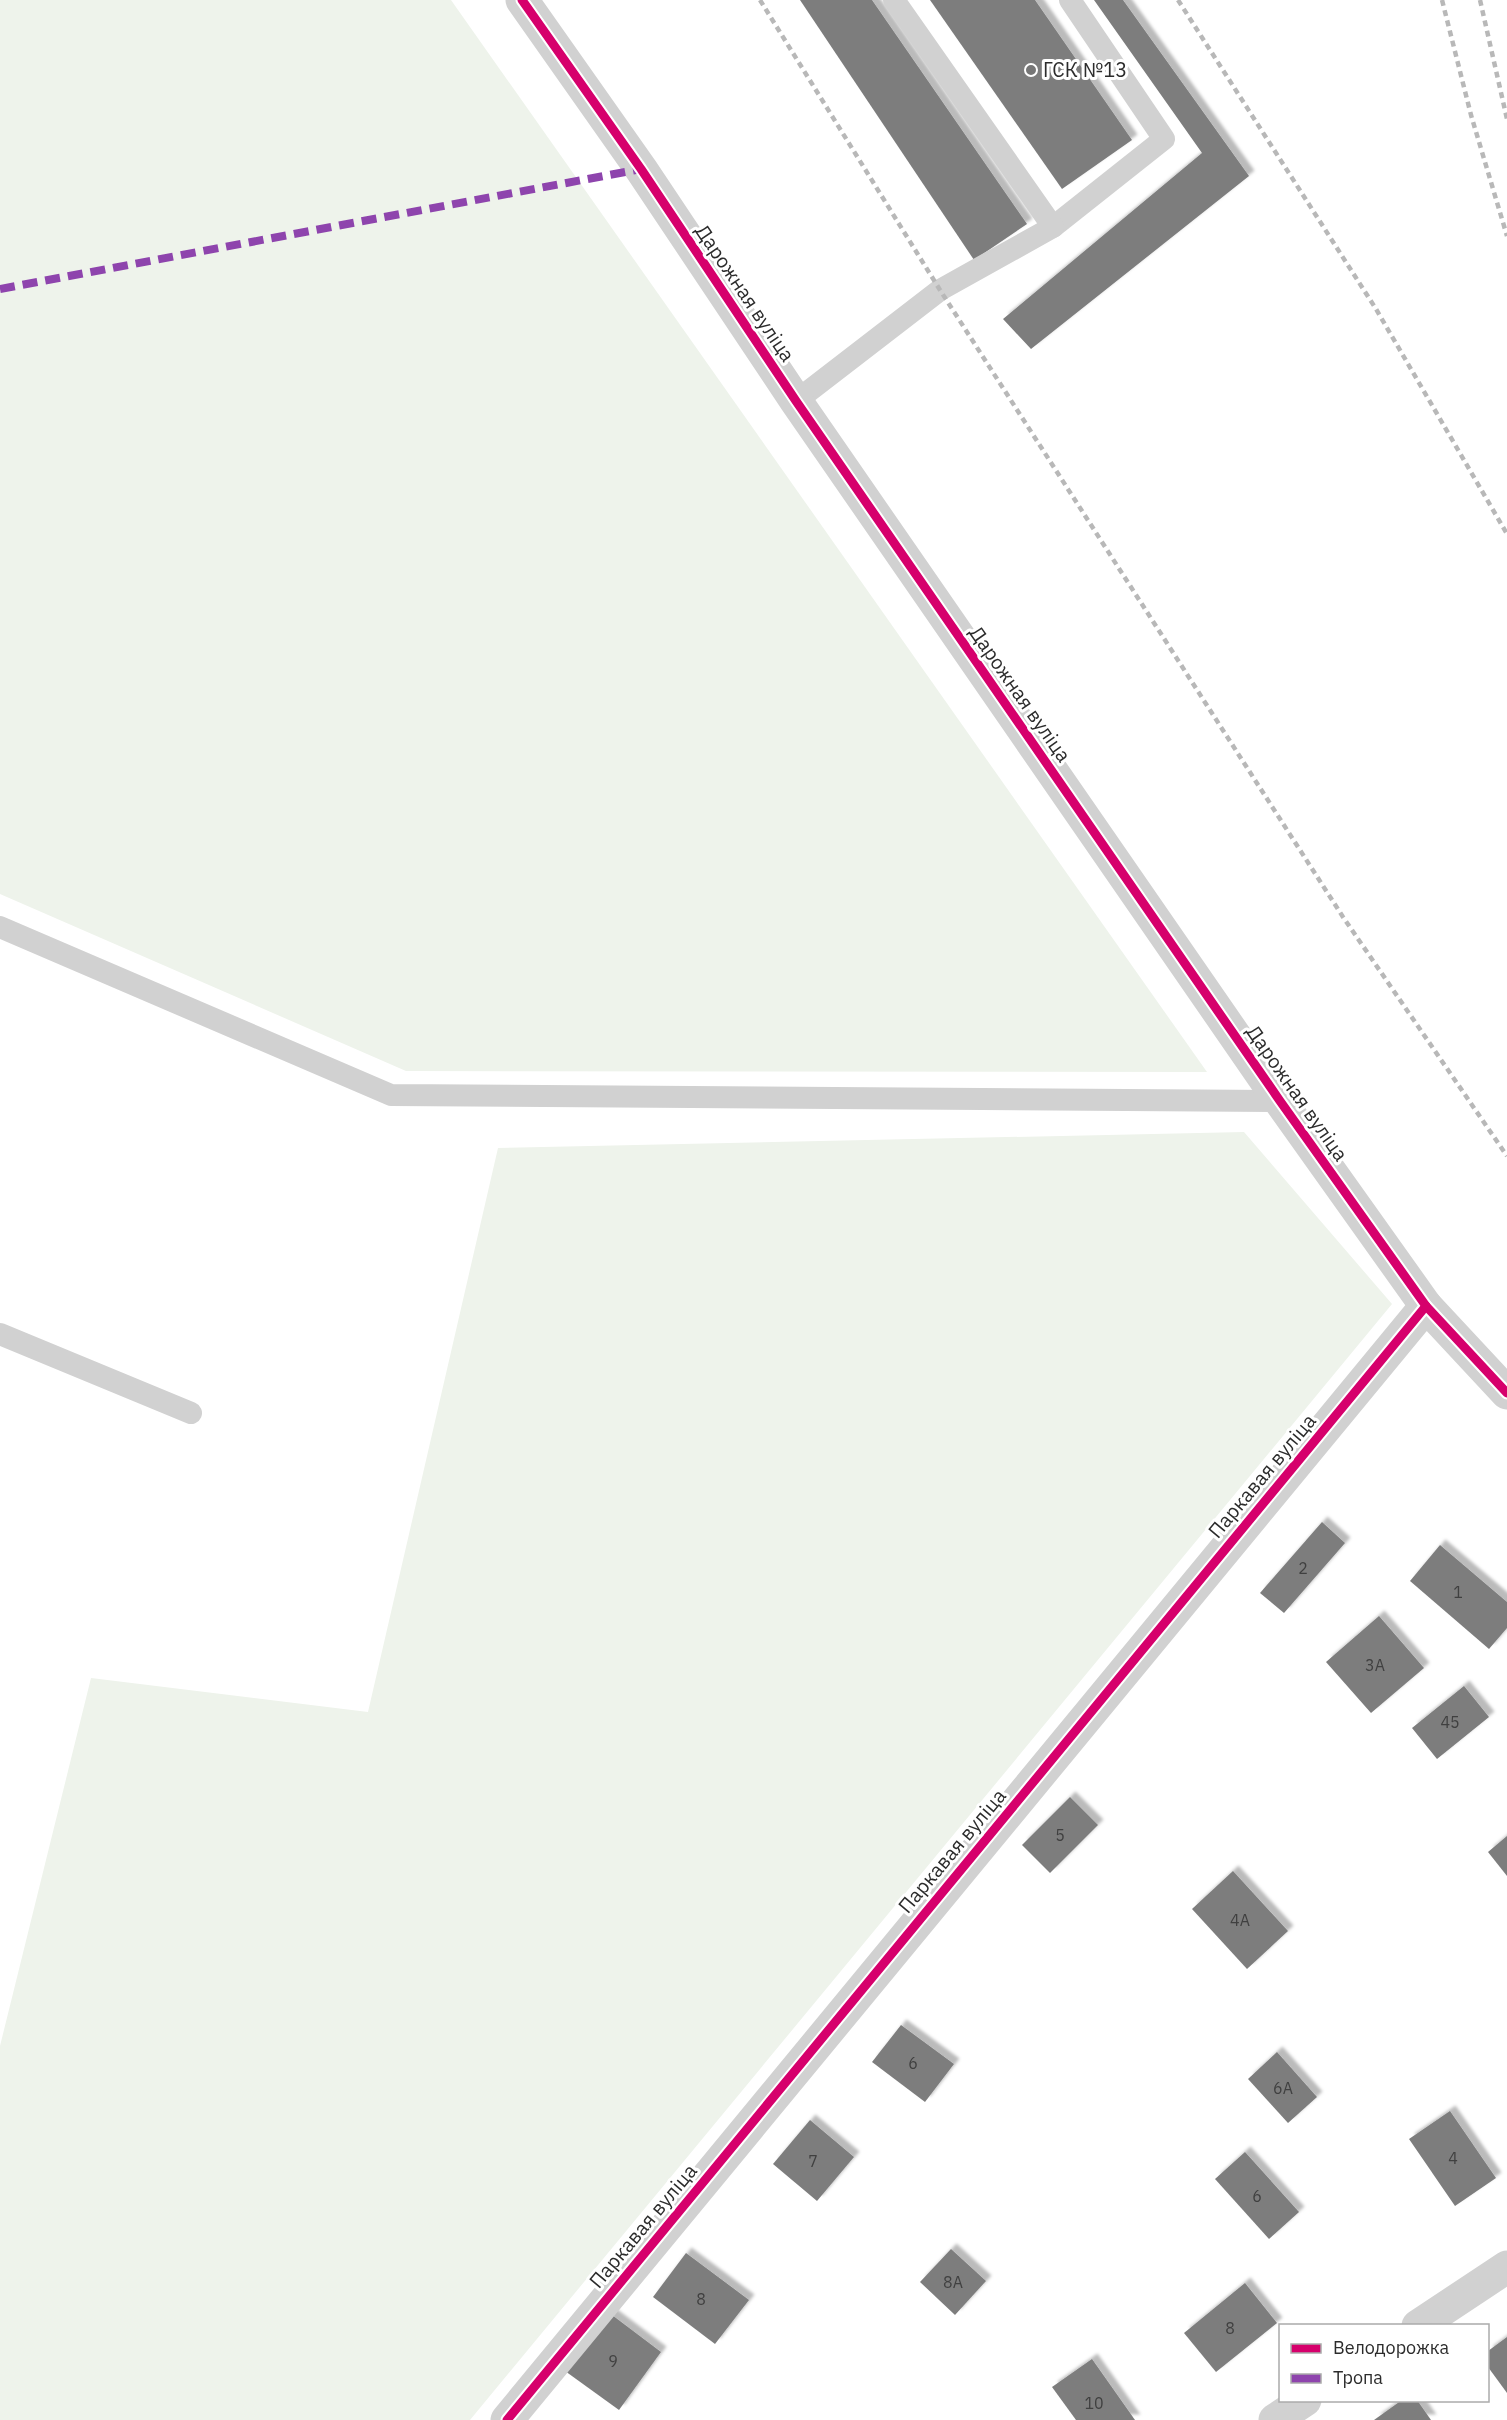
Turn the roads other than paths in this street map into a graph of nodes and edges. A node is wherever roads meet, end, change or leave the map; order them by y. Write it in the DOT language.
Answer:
graph roads {
  1 [pos="522,0"];
  2 [pos="894,0"];
  3 [pos="1070,0"];
  4 [pos="1053,227"];
  5 [pos="796,401"];
  6 [pos="0,927"];
  7 [pos="1280,1101"];
  8 [pos="1426,1306"];
  9 [pos="0,1334"];
  10 [pos="1507,1393"];
  11 [pos="191,1413"];
  12 [pos="1507,2267"];
  13 [pos="1420,2324"];
  14 [pos="1302,2402"];
  15 [pos="507,2420"];
  16 [pos="1275,2420"];
  1 -- 5 [label="street, Дарожная вуліца"];
  2 -- 4 [label="lane"];
  3 -- 4 [label="lane"];
  4 -- 5 [label="lane"];
  5 -- 7 [label="street, Дарожная вуліца"];
  6 -- 7 [label="lane"];
  7 -- 8 [label="street, Дарожная вуліца"];
  8 -- 10 [label="street, Дарожная вуліца"];
  8 -- 15 [label="street, Паркавая вуліца"];
  9 -- 11 [label="lane"];
  12 -- 13 [label="street"];
  14 -- 16 [label="street"];
}
